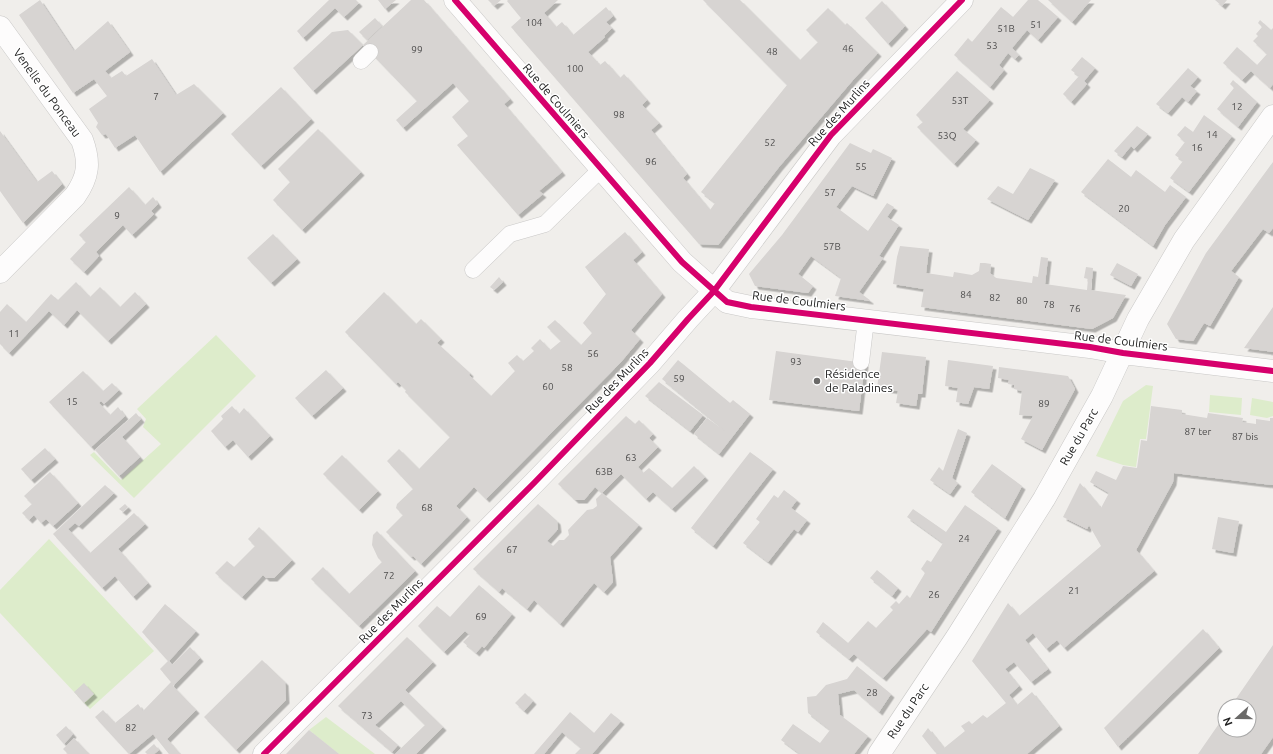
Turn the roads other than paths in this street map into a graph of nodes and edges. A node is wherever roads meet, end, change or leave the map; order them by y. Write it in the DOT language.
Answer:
graph roads {
  1 [pos="454,0"];
  2 [pos="962,0"];
  3 [pos="0,27"];
  4 [pos="1273,116"];
  5 [pos="601,169"];
  6 [pos="473,270"];
  7 [pos="0,272"];
  8 [pos="714,291"];
  9 [pos="866,320"];
  10 [pos="1123,353"];
  11 [pos="861,362"];
  12 [pos="1273,371"];
  13 [pos="264,754"];
  14 [pos="879,754"];
  1 -- 5 [label="street, Rue de Coulmiers"];
  2 -- 8 [label="street, Rue des Murlins"];
  3 -- 7 [label="street, Venelle du Ponceau"];
  4 -- 10 [label="street, Rue du Parc"];
  5 -- 6 [label="lane"];
  5 -- 8 [label="street, Rue de Coulmiers"];
  8 -- 9 [label="street, Rue de Coulmiers"];
  8 -- 13 [label="street, Rue des Murlins"];
  9 -- 10 [label="street, Rue de Coulmiers"];
  9 -- 11 [label="lane"];
  10 -- 12 [label="street, Rue de Coulmiers"];
  10 -- 14 [label="street, Rue du Parc"];
}
